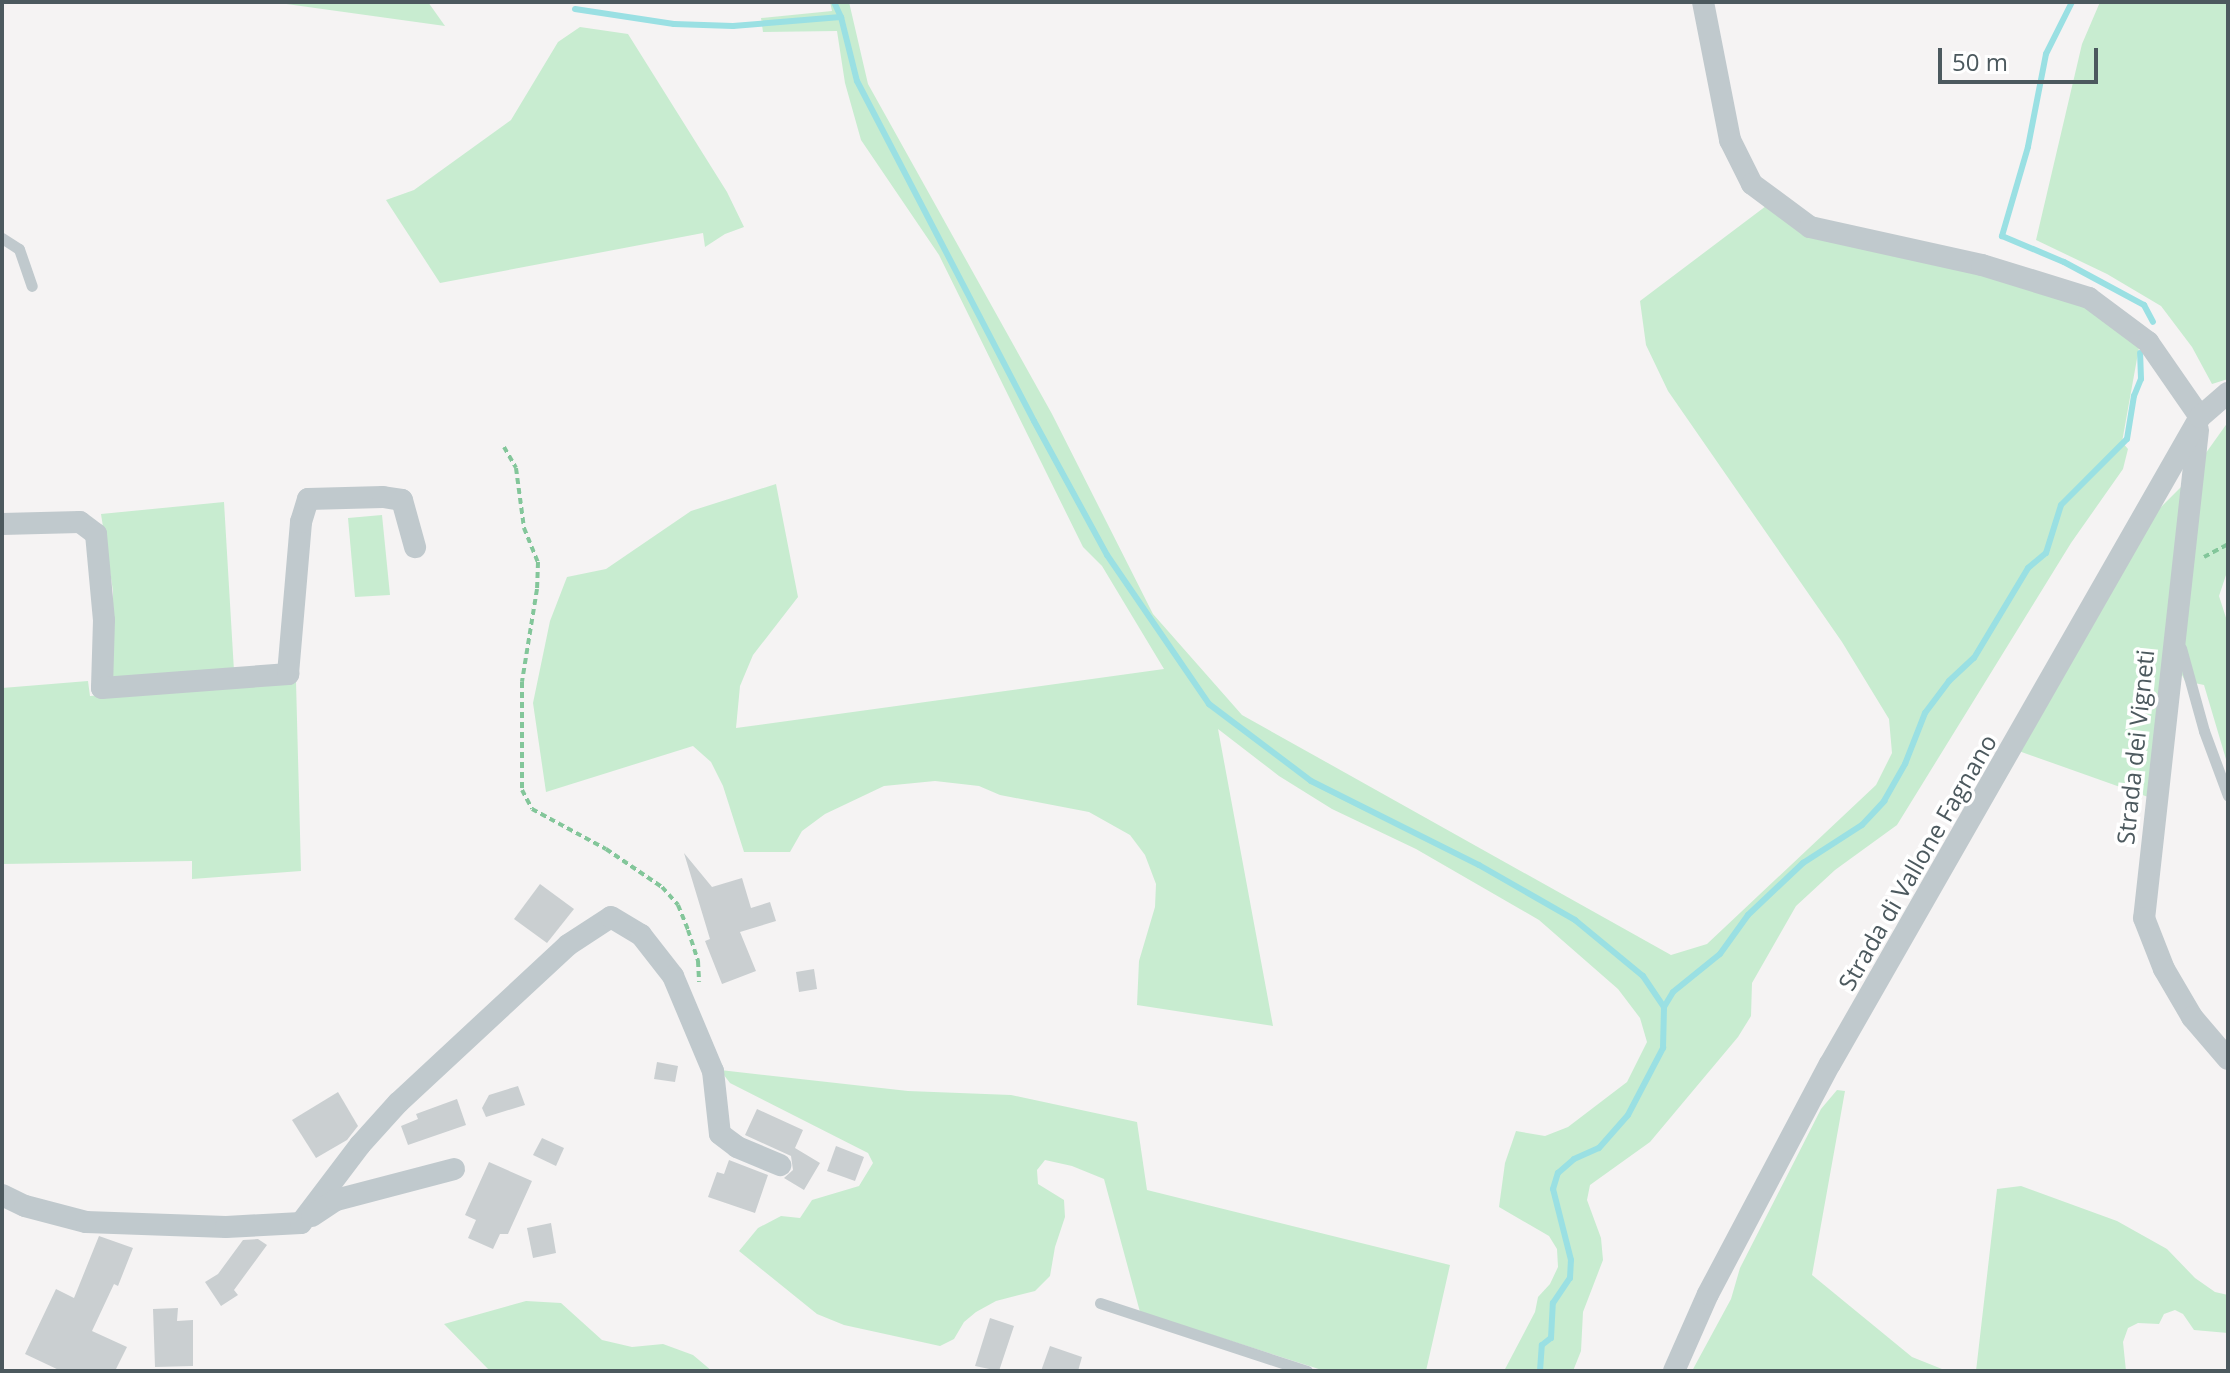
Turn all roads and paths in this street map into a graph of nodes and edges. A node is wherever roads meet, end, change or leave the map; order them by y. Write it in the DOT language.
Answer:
graph roads {
  1 [pos="1703,2"];
  2 [pos="2,238"];
  3 [pos="32,286"];
  4 [pos="2228,393"];
  5 [pos="2200,417"];
  6 [pos="504,447"];
  7 [pos="2,524"];
  8 [pos="415,547"];
  9 [pos="2175,616"];
  10 [pos="2228,796"];
  11 [pos="682,997"];
  12 [pos="2228,1059"];
  13 [pos="780,1165"];
  14 [pos="454,1169"];
  15 [pos="2,1195"];
  16 [pos="301,1223"];
  17 [pos="1100,1303"];
  18 [pos="1307,1371"];
  19 [pos="1674,1371"];
  1 -- 5 [label="street"];
  2 -- 3 [label="lane"];
  4 -- 5 [label="street, Strada di Vallone Fagnano"];
  5 -- 9 [label="street, Strada dei Vigneti"];
  5 -- 19 [label="street, Strada di Vallone Fagnano"];
  6 -- 11 [label="path"];
  7 -- 8 [label="street"];
  9 -- 10 [label="lane"];
  9 -- 12 [label="street, Strada dei Vigneti"];
  11 -- 13 [label="street"];
  11 -- 16 [label="street"];
  14 -- 16 [label="street"];
  15 -- 16 [label="street"];
  17 -- 18 [label="lane"];
}
